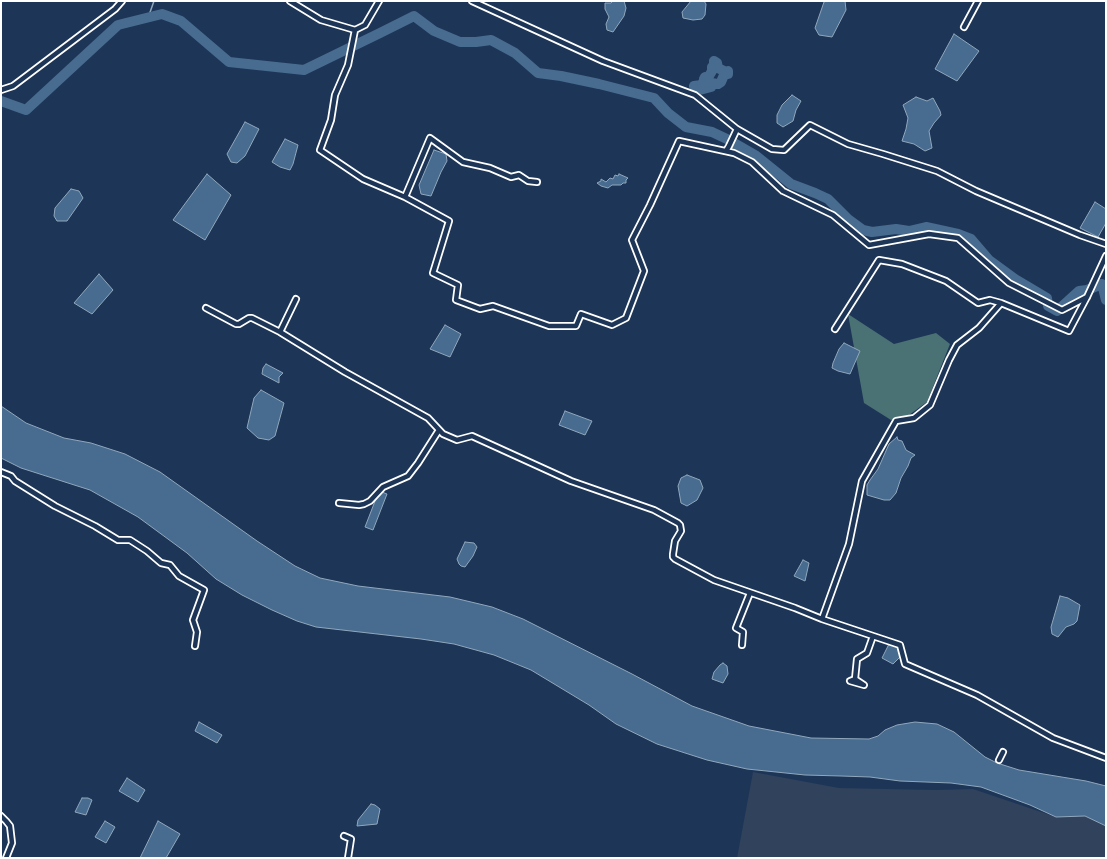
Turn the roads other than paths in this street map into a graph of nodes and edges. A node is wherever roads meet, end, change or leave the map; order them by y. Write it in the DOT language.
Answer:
graph roads {
  1 [pos="122,1"];
  2 [pos="290,1"];
  3 [pos="379,1"];
  4 [pos="472,1"];
  5 [pos="978,1"];
  6 [pos="964,27"];
  7 [pos="355,30"];
  8 [pos="1,90"];
  9 [pos="737,129"];
  10 [pos="728,149"];
  11 [pos="537,182"];
  12 [pos="405,197"];
  13 [pos="1106,244"];
  14 [pos="1106,256"];
  15 [pos="1088,297"];
  16 [pos="296,299"];
  17 [pos="1001,303"];
  18 [pos="206,308"];
  19 [pos="835,329"];
  20 [pos="280,332"];
  21 [pos="439,430"];
  22 [pos="1,472"];
  23 [pos="339,503"];
  24 [pos="750,593"];
  25 [pos="822,619"];
  26 [pos="872,636"];
  27 [pos="742,645"];
  28 [pos="195,646"];
  29 [pos="930,674"];
  30 [pos="855,679"];
  31 [pos="928,680"];
  32 [pos="1003,752"];
  33 [pos="1106,758"];
  34 [pos="999,760"];
  35 [pos="1,816"];
  36 [pos="344,836"];
  37 [pos="6,858"];
  38 [pos="348,858"];
  1 -- 8 [label="street"];
  2 -- 7 [label="street"];
  3 -- 7 [label="street"];
  4 -- 9 [label="street"];
  5 -- 6 [label="street"];
  7 -- 12 [label="street"];
  9 -- 10 [label="street"];
  9 -- 13 [label="street"];
  10 -- 12 [label="street"];
  10 -- 15 [label="street"];
  11 -- 12 [label="street"];
  14 -- 15 [label="street"];
  15 -- 17 [label="street"];
  16 -- 20 [label="street"];
  17 -- 19 [label="street"];
  17 -- 25 [label="street"];
  18 -- 20 [label="street"];
  20 -- 21 [label="street"];
  21 -- 23 [label="street"];
  21 -- 24 [label="street"];
  22 -- 28 [label="street"];
  24 -- 25 [label="street"];
  24 -- 27 [label="street"];
  25 -- 26 [label="street"];
  26 -- 29 [label="street"];
  26 -- 30 [label="street"];
  29 -- 31 [label="street"];
  29 -- 33 [label="street"];
  32 -- 34 [label="street"];
  35 -- 37 [label="street"];
  36 -- 38 [label="street"];
}
